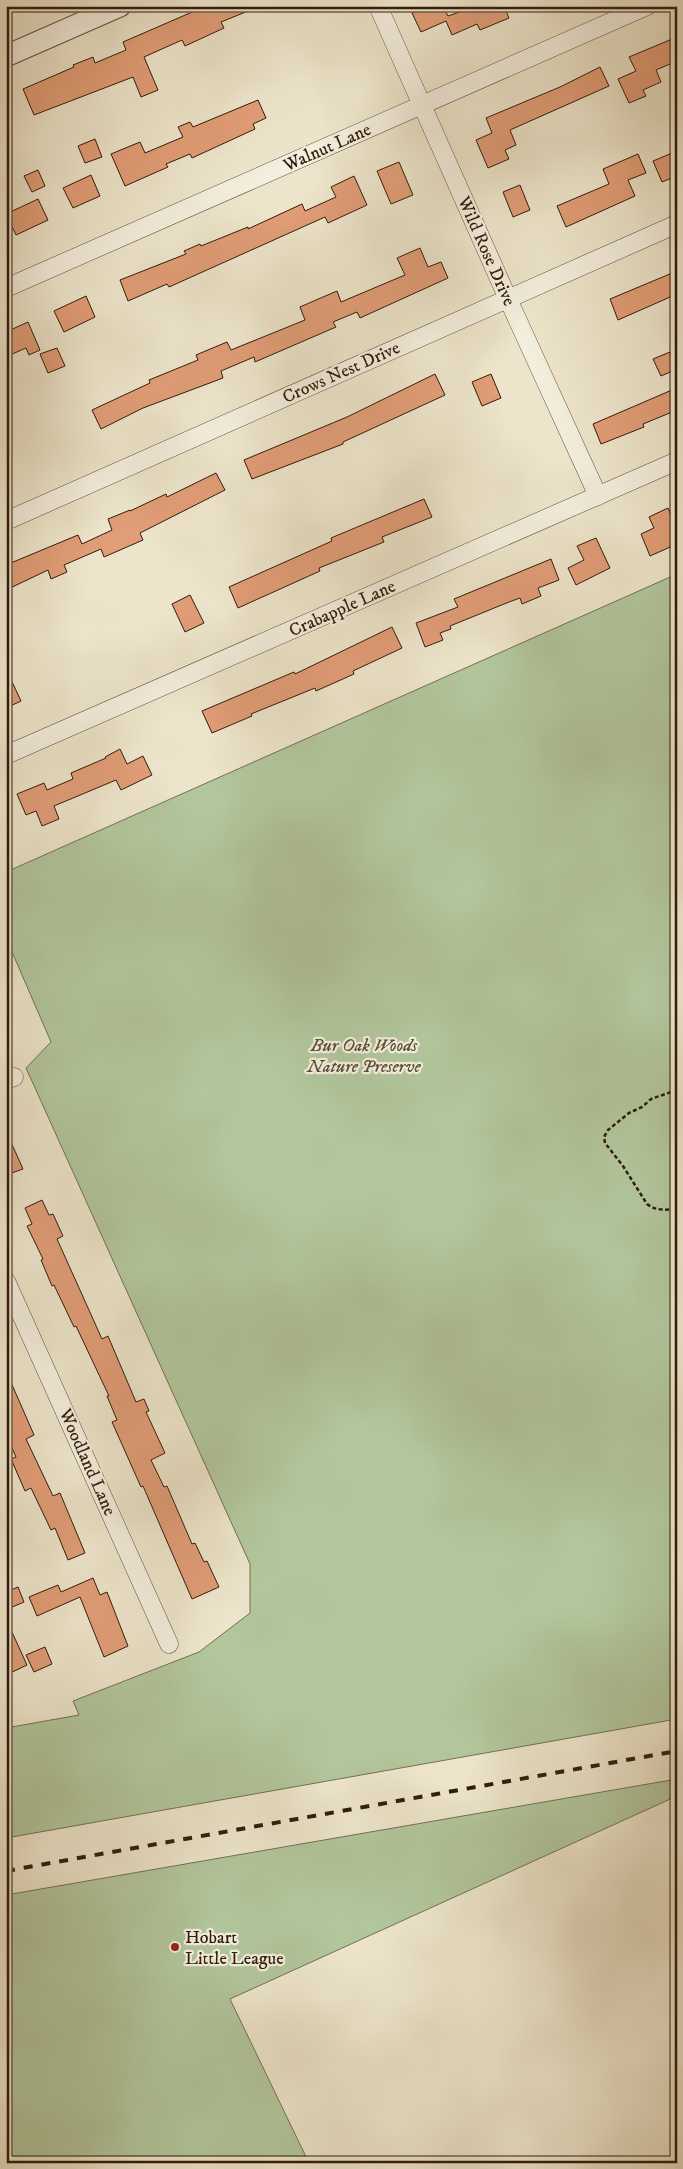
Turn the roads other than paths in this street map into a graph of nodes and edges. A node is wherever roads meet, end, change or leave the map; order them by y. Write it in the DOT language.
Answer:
graph roads {
  1 [pos="120,6"];
  2 [pos="378,6"];
  3 [pos="647,6"];
  4 [pos="6,56"];
  5 [pos="422,104"];
  6 [pos="677,224"];
  7 [pos="6,288"];
  8 [pos="508,299"];
  9 [pos="677,461"];
  10 [pos="598,496"];
  11 [pos="6,521"];
  12 [pos="6,755"];
  13 [pos="6,1281"];
  14 [pos="169,1644"];
  1 -- 4 [label="street"];
  2 -- 5 [label="street, Wild Rose Drive"];
  3 -- 5 [label="street, Walnut Lane"];
  5 -- 7 [label="street, Walnut Lane"];
  5 -- 8 [label="street, Wild Rose Drive"];
  6 -- 8 [label="street, Crows Nest Drive"];
  8 -- 10 [label="street, Wild Rose Drive"];
  8 -- 11 [label="street, Crows Nest Drive"];
  9 -- 10 [label="street, Crabapple Lane"];
  10 -- 12 [label="street, Crabapple Lane"];
  13 -- 14 [label="street, Woodland Lane"];
}
